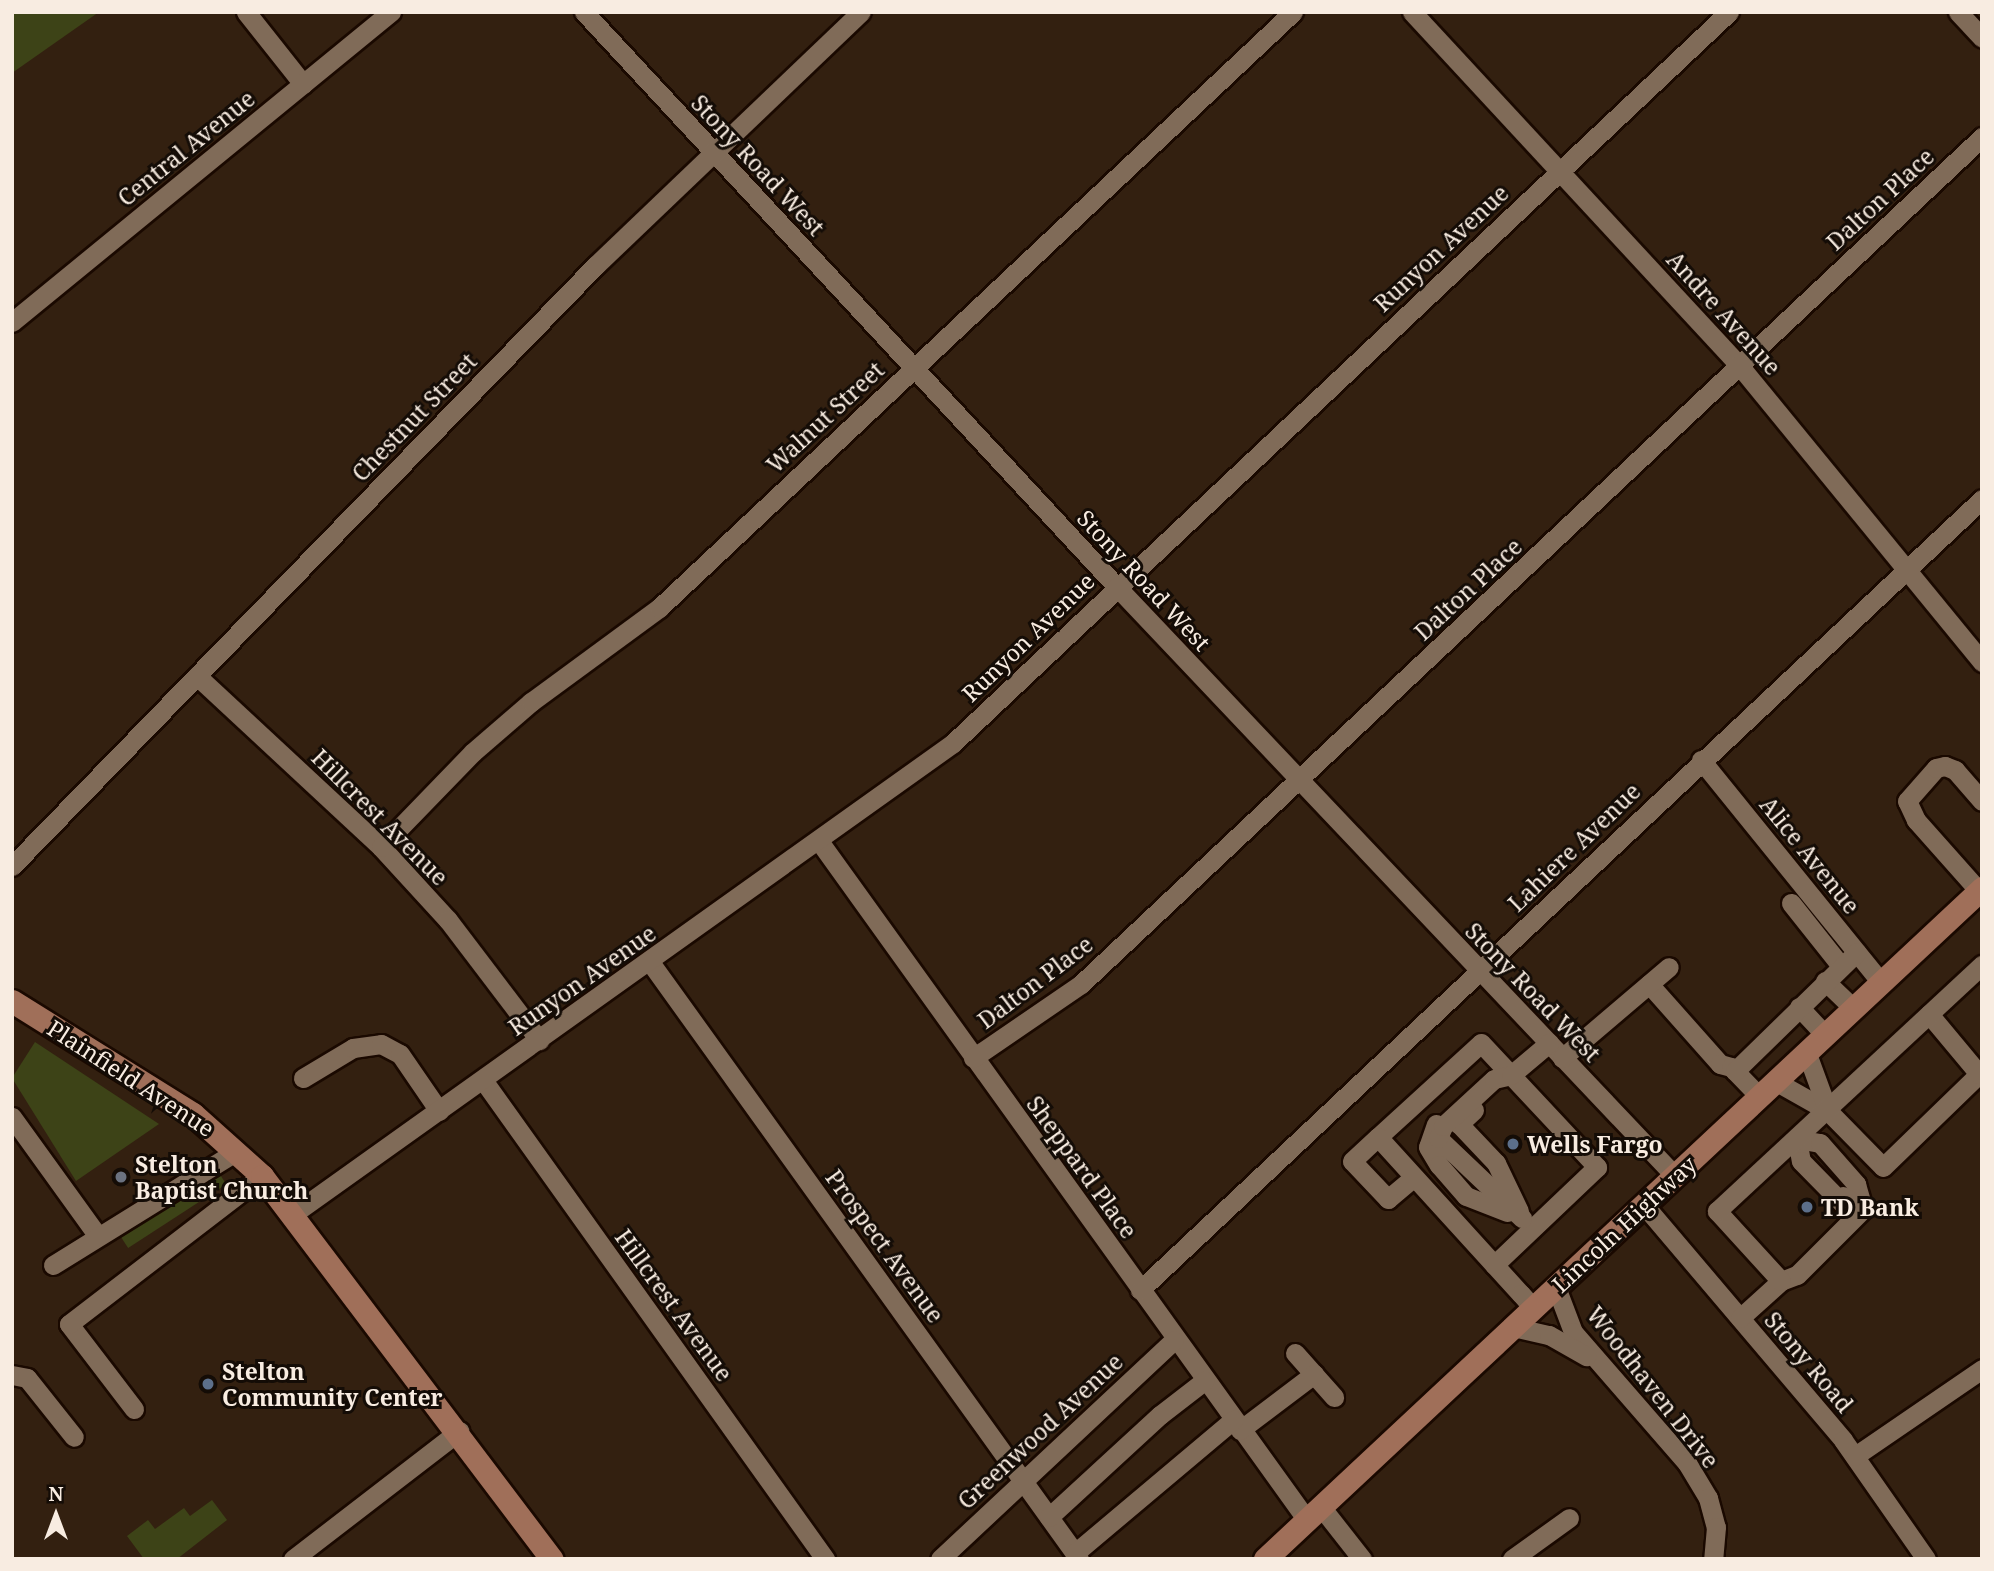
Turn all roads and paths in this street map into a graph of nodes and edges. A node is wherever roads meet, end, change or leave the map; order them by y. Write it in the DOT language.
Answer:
graph roads {
  1 [pos="246,12"];
  2 [pos="391,12"];
  3 [pos="584,12"];
  4 [pos="861,12"];
  5 [pos="1293,12"];
  6 [pos="1412,12"];
  7 [pos="1729,12"];
  8 [pos="1958,12"];
  9 [pos="1982,38"];
  10 [pos="303,84"];
  11 [pos="1982,137"];
  12 [pos="711,153"];
  13 [pos="1561,169"];
  14 [pos="12,321"];
  15 [pos="1739,365"];
  16 [pos="914,367"];
  17 [pos="1982,499"];
  18 [pos="1904,568"];
  19 [pos="1116,587"];
  20 [pos="1982,662"];
  21 [pos="197,676"];
  22 [pos="1701,760"];
  23 [pos="1300,781"];
  24 [pos="1982,801"];
  25 [pos="819,841"];
  26 [pos="382,847"];
  27 [pos="12,866"];
  28 [pos="1980,890"];
  29 [pos="1791,903"];
  30 [pos="1857,952"];
  31 [pos="650,962"];
  32 [pos="1982,965"];
  33 [pos="1841,966"];
  34 [pos="1669,967"];
  35 [pos="1479,972"];
  36 [pos="1825,981"];
  37 [pos="1880,981"];
  38 [pos="1649,984"];
  39 [pos="12,1001"];
  40 [pos="1799,1007"];
  41 [pos="1852,1007"];
  42 [pos="1929,1014"];
  43 [pos="1824,1034"];
  44 [pos="539,1040"];
  45 [pos="1555,1051"];
  46 [pos="1806,1051"];
  47 [pos="972,1058"];
  48 [pos="1735,1071"];
  49 [pos="1501,1072"];
  50 [pos="303,1078"];
  51 [pos="483,1080"];
  52 [pos="1767,1088"];
  53 [pos="439,1111"];
  54 [pos="1828,1111"];
  55 [pos="12,1117"];
  56 [pos="1378,1137"];
  57 [pos="1797,1139"];
  58 [pos="237,1151"];
  59 [pos="1674,1175"];
  60 [pos="262,1177"];
  61 [pos="1414,1177"];
  62 [pos="1644,1205"];
  63 [pos="1863,1209"];
  64 [pos="293,1214"];
  65 [pos="1527,1223"];
  66 [pos="97,1234"];
  67 [pos="52,1265"];
  68 [pos="1494,1265"];
  69 [pos="1781,1281"];
  70 [pos="1556,1287"];
  71 [pos="1140,1290"];
  72 [pos="1533,1308"];
  73 [pos="1740,1318"];
  74 [pos="1513,1327"];
  75 [pos="1174,1340"];
  76 [pos="1295,1353"];
  77 [pos="1599,1363"];
  78 [pos="1982,1369"];
  79 [pos="1314,1374"];
  80 [pos="12,1375"];
  81 [pos="1204,1381"];
  82 [pos="1334,1396"];
  83 [pos="134,1409"];
  84 [pos="1236,1425"];
  85 [pos="459,1432"];
  86 [pos="74,1437"];
  87 [pos="1855,1456"];
  88 [pos="1023,1481"];
  89 [pos="1314,1514"];
  90 [pos="1049,1517"];
  91 [pos="1569,1518"];
  92 [pos="1077,1556"];
  93 [pos="293,1559"];
  94 [pos="552,1559"];
  95 [pos="825,1559"];
  96 [pos="940,1559"];
  97 [pos="1265,1559"];
  98 [pos="1362,1559"];
  99 [pos="1512,1559"];
  100 [pos="1713,1559"];
  101 [pos="1926,1559"];
  1 -- 10 [label="street"];
  2 -- 10 [label="street, Central Avenue"];
  3 -- 12 [label="street, Stony Road West"];
  4 -- 12 [label="street, Chestnut Street"];
  5 -- 16 [label="street, Walnut Street"];
  6 -- 13 [label="street, Andre Avenue"];
  7 -- 13 [label="street, Runyon Avenue"];
  8 -- 9 [label="street"];
  10 -- 14 [label="street, Central Avenue"];
  11 -- 15 [label="street, Dalton Place"];
  12 -- 16 [label="street, Stony Road West"];
  12 -- 21 [label="street, Chestnut Street"];
  13 -- 15 [label="street, Andre Avenue"];
  13 -- 19 [label="street, Runyon Avenue"];
  15 -- 18 [label="street, Andre Avenue"];
  15 -- 23 [label="street, Dalton Place"];
  16 -- 19 [label="street, Stony Road West"];
  16 -- 26 [label="street, Walnut Street"];
  17 -- 18 [label="street, Lahiere Avenue"];
  18 -- 20 [label="street, Andre Avenue"];
  18 -- 22 [label="street, Lahiere Avenue"];
  19 -- 23 [label="street, Stony Road West"];
  19 -- 25 [label="street, Runyon Avenue"];
  21 -- 26 [label="street, Hillcrest Avenue"];
  21 -- 27 [label="street, Chestnut Street"];
  22 -- 30 [label="street, Alice Avenue"];
  22 -- 35 [label="street, Lahiere Avenue"];
  23 -- 35 [label="street, Stony Road West"];
  23 -- 47 [label="street, Dalton Place"];
  24 -- 28 [label="street"];
  25 -- 31 [label="street, Runyon Avenue"];
  25 -- 47 [label="street, Sheppard Place"];
  26 -- 44 [label="street, Hillcrest Avenue"];
  28 -- 37 [label="main road, Lincoln Highway"];
  29 -- 33 [label="street"];
  30 -- 33 [label="street"];
  30 -- 37 [label="street, Alice Avenue"];
  31 -- 44 [label="street, Runyon Avenue"];
  31 -- 88 [label="street, Prospect Avenue"];
  32 -- 42 [label="street"];
  33 -- 36 [label="street"];
  34 -- 38 [label="street"];
  35 -- 45 [label="street, Stony Road West"];
  35 -- 71 [label="street, Lahiere Avenue"];
  36 -- 40 [label="street"];
  36 -- 41 [label="street"];
  37 -- 41 [label="main road, Lincoln Highway"];
  38 -- 45 [label="street"];
  38 -- 48 [label="street"];
  39 -- 58 [label="main road, Plainfield Avenue"];
  40 -- 43 [label="street"];
  40 -- 48 [label="street"];
  41 -- 43 [label="main road, Lincoln Highway"];
  42 -- 54 [label="street"];
  42 -- 54 [label="street"];
  43 -- 46 [label="main road, Lincoln Highway"];
  44 -- 51 [label="street, Runyon Avenue"];
  45 -- 49 [label="street"];
  45 -- 59 [label="street, Stony Road West"];
  46 -- 52 [label="main road, Lincoln Highway"];
  46 -- 54 [label="street"];
  47 -- 71 [label="street, Sheppard Place"];
  48 -- 52 [label="street"];
  49 -- 56 [label="street"];
  49 -- 65 [label="street"];
  49 -- 65 [label="street"];
  49 -- 65 [label="street"];
  49 -- 65 [label="street"];
  50 -- 53 [label="street"];
  51 -- 53 [label="street, Runyon Avenue"];
  51 -- 95 [label="street, Hillcrest Avenue"];
  52 -- 54 [label="street"];
  52 -- 59 [label="main road, Lincoln Highway"];
  53 -- 64 [label="street, Runyon Avenue"];
  54 -- 57 [label="street"];
  55 -- 66 [label="street"];
  56 -- 61 [label="street"];
  56 -- 61 [label="street"];
  57 -- 63 [label="street"];
  57 -- 63 [label="street"];
  57 -- 69 [label="street"];
  58 -- 60 [label="main road, Plainfield Avenue"];
  58 -- 66 [label="street"];
  59 -- 62 [label="main road, Lincoln Highway"];
  60 -- 64 [label="main road, Plainfield Avenue"];
  60 -- 83 [label="street"];
  61 -- 68 [label="street"];
  62 -- 70 [label="main road, Lincoln Highway"];
  62 -- 73 [label="street, Stony Road"];
  63 -- 69 [label="street"];
  64 -- 85 [label="main road, Plainfield Avenue"];
  65 -- 68 [label="street"];
  66 -- 67 [label="street"];
  68 -- 72 [label="street"];
  69 -- 73 [label="street"];
  70 -- 72 [label="main road, Lincoln Highway"];
  70 -- 77 [label="street, Woodhaven Drive"];
  71 -- 75 [label="street, Sheppard Place"];
  72 -- 74 [label="main road, Lincoln Highway"];
  73 -- 87 [label="street, Stony Road"];
  74 -- 77 [label="street"];
  74 -- 89 [label="main road, Lincoln Highway"];
  75 -- 81 [label="street, Sheppard Place"];
  75 -- 88 [label="street, Greenwood Avenue"];
  76 -- 79 [label="street"];
  77 -- 100 [label="street, Woodhaven Drive"];
  78 -- 87 [label="street"];
  79 -- 82 [label="street"];
  79 -- 84 [label="street"];
  80 -- 86 [label="street"];
  81 -- 84 [label="street, Sheppard Place"];
  81 -- 90 [label="street"];
  84 -- 89 [label="street, Sheppard Place"];
  84 -- 92 [label="street"];
  85 -- 93 [label="street"];
  85 -- 94 [label="main road, Plainfield Avenue"];
  87 -- 101 [label="street, Stony Road"];
  88 -- 90 [label="street, Prospect Avenue"];
  88 -- 96 [label="street, Greenwood Avenue"];
  89 -- 97 [label="main road, Lincoln Highway"];
  89 -- 98 [label="street, Sheppard Place"];
  90 -- 92 [label="street, Prospect Avenue"];
  91 -- 99 [label="street"];
}
